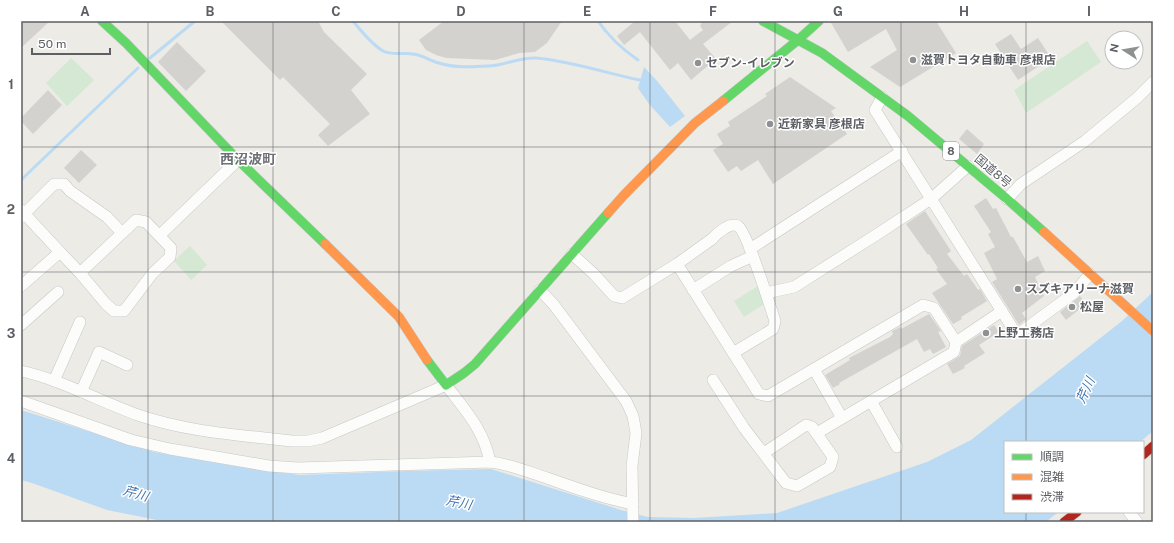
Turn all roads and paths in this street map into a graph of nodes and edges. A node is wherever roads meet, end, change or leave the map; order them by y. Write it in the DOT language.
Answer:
graph roads {
  1 [pos="102,21"];
  2 [pos="763,21"];
  3 [pos="819,21"];
  4 [pos="798,40"];
  5 [pos="1153,82"];
  6 [pos="882,97"];
  7 [pos="902,151"];
  8 [pos="238,160"];
  9 [pos="968,166"];
  10 [pos="931,199"];
  11 [pos="1007,199"];
  12 [pos="22,213"];
  13 [pos="122,233"];
  14 [pos="160,235"];
  15 [pos="60,252"];
  16 [pos="752,252"];
  17 [pos="572,254"];
  18 [pos="677,264"];
  19 [pos="80,273"];
  20 [pos="1090,274"];
  21 [pos="21,286"];
  22 [pos="540,290"];
  23 [pos="694,290"];
  24 [pos="58,292"];
  25 [pos="766,293"];
  26 [pos="1002,311"];
  27 [pos="80,322"];
  28 [pos="21,325"];
  29 [pos="1153,331"];
  30 [pos="956,342"];
  31 [pos="733,353"];
  32 [pos="127,365"];
  33 [pos="814,369"];
  34 [pos="21,371"];
  35 [pos="713,380"];
  36 [pos="54,381"];
  37 [pos="446,384"];
  38 [pos="81,392"];
  39 [pos="21,401"];
  40 [pos="871,401"];
  41 [pos="842,418"];
  42 [pos="817,433"];
  43 [pos="1153,446"];
  44 [pos="897,447"];
  45 [pos="764,454"];
  46 [pos="1144,454"];
  47 [pos="490,462"];
  48 [pos="633,512"];
  49 [pos="1076,513"];
  50 [pos="1130,513"];
  51 [pos="1064,522"];
  52 [pos="1137,522"];
  1 -- 8 [label="main road"];
  2 -- 4 [label="main road, 国道8号 / 8"];
  3 -- 4 [label="main road"];
  4 -- 6 [label="main road, 国道8号 / 8"];
  4 -- 17 [label="main road"];
  5 -- 11 [label="street"];
  6 -- 7 [label="street"];
  6 -- 9 [label="main road, 国道8号 / 8"];
  7 -- 10 [label="street"];
  7 -- 16 [label="street"];
  8 -- 14 [label="street"];
  8 -- 37 [label="main road"];
  9 -- 10 [label="street"];
  9 -- 11 [label="main road, 国道8号 / 8"];
  10 -- 25 [label="street"];
  10 -- 26 [label="street"];
  11 -- 20 [label="main road, 国道8号 / 8"];
  12 -- 13 [label="street"];
  12 -- 15 [label="street"];
  13 -- 14 [label="street"];
  13 -- 19 [label="street"];
  14 -- 19 [label="street"];
  15 -- 19 [label="street"];
  15 -- 21 [label="street"];
  16 -- 18 [label="street"];
  16 -- 23 [label="street"];
  16 -- 25 [label="street"];
  17 -- 18 [label="street"];
  17 -- 22 [label="main road"];
  18 -- 23 [label="street"];
  20 -- 26 [label="street"];
  20 -- 29 [label="main road, 国道8号 / 8"];
  22 -- 37 [label="main road"];
  22 -- 48 [label="street"];
  23 -- 31 [label="street"];
  24 -- 28 [label="street"];
  25 -- 31 [label="street"];
  26 -- 30 [label="street"];
  27 -- 36 [label="street"];
  30 -- 33 [label="street"];
  30 -- 40 [label="street"];
  31 -- 33 [label="street"];
  32 -- 38 [label="street"];
  33 -- 41 [label="street"];
  34 -- 36 [label="street"];
  35 -- 45 [label="street"];
  36 -- 38 [label="street"];
  37 -- 38 [label="street"];
  37 -- 47 [label="street"];
  39 -- 47 [label="street"];
  40 -- 41 [label="street"];
  40 -- 44 [label="street"];
  41 -- 42 [label="street"];
  42 -- 45 [label="street"];
  42 -- 45 [label="street"];
  43 -- 46 [label="main road"];
  47 -- 48 [label="street"];
  49 -- 51 [label="main road"];
  50 -- 52 [label="street"];
}
